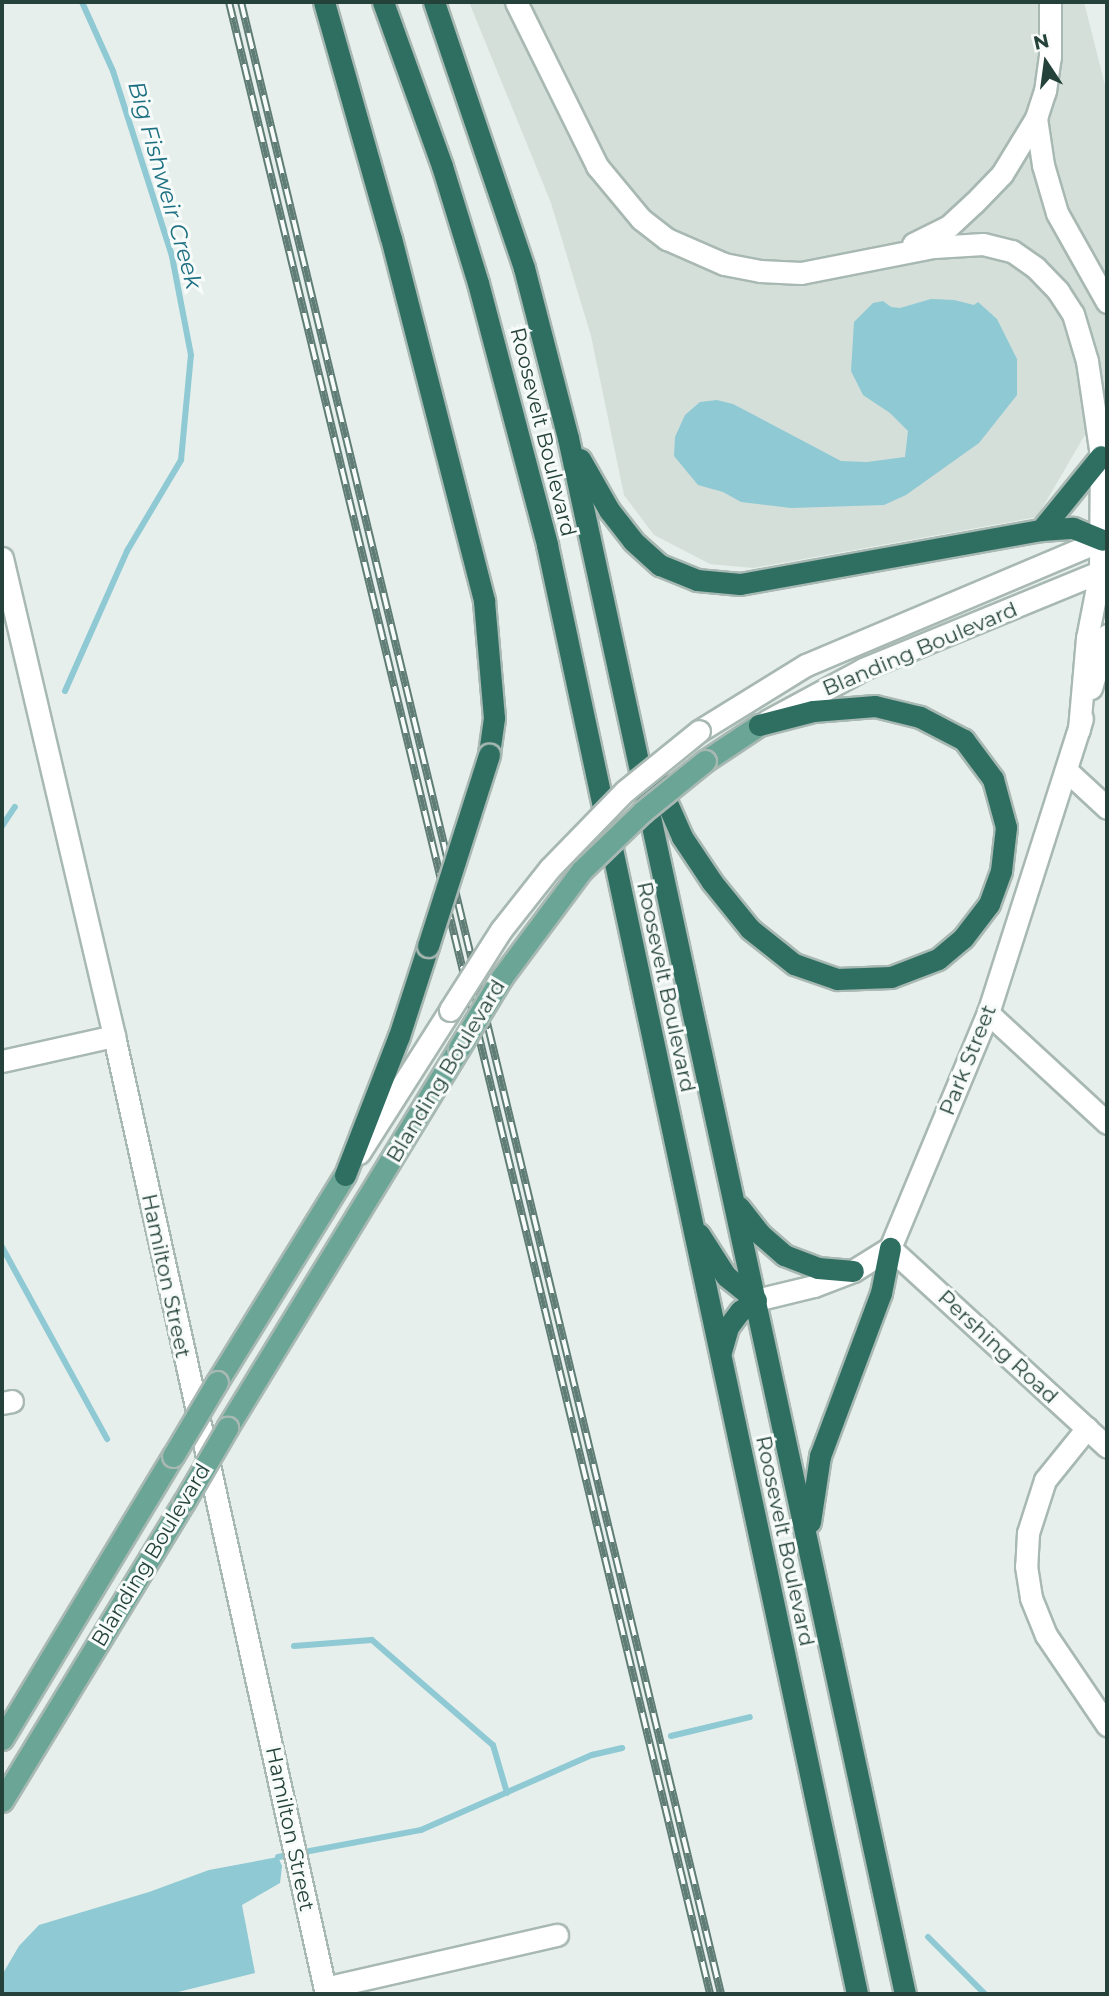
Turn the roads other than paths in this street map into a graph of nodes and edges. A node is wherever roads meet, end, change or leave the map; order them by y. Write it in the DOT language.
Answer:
graph roads {
  1 [pos="324,2"];
  2 [pos="383,2"];
  3 [pos="434,2"];
  4 [pos="516,2"];
  5 [pos="1050,2"];
  6 [pos="1035,118"];
  7 [pos="882,257"];
  8 [pos="1107,302"];
  9 [pos="568,438"];
  10 [pos="1101,456"];
  11 [pos="1041,530"];
  12 [pos="1105,539"];
  13 [pos="2,558"];
  14 [pos="1103,570"];
  15 [pos="1107,635"];
  16 [pos="1107,684"];
  17 [pos="631,718"];
  18 [pos="760,725"];
  19 [pos="1079,730"];
  20 [pos="1066,770"];
  21 [pos="1107,808"];
  22 [pos="988,1013"];
  23 [pos="114,1036"];
  24 [pos="2,1061"];
  25 [pos="1107,1123"];
  26 [pos="345,1175"];
  27 [pos="735,1201"];
  28 [pos="691,1221"];
  29 [pos="890,1248"];
  30 [pos="853,1271"];
  31 [pos="756,1300"];
  32 [pos="720,1357"];
  33 [pos="1087,1428"];
  34 [pos="1107,1447"];
  35 [pos="808,1535"];
  36 [pos="1107,1725"];
  37 [pos="2,1739"];
  38 [pos="2,1801"];
  39 [pos="557,1935"];
  40 [pos="326,1991"];
  41 [pos="857,1994"];
  42 [pos="905,1994"];
  1 -- 26 [label="highway, bridge"];
  2 -- 28 [label="highway, Roosevelt Boulevard"];
  3 -- 9 [label="highway, Roosevelt Boulevard"];
  4 -- 7 [label="street"];
  5 -- 6 [label="street"];
  6 -- 7 [label="street"];
  6 -- 8 [label="street"];
  7 -- 10 [label="street, Park Street"];
  9 -- 11 [label="highway"];
  9 -- 17 [label="highway, Roosevelt Boulevard"];
  10 -- 11 [label="highway"];
  10 -- 12 [label="street, Park Street"];
  11 -- 12 [label="highway"];
  12 -- 14 [label="street, Park Street"];
  12 -- 26 [label="street, Blanding Boulevard, bridge"];
  13 -- 23 [label="street, Hamilton Street"];
  14 -- 18 [label="street, Blanding Boulevard"];
  14 -- 19 [label="street, Park Street"];
  15 -- 19 [label="street, Park Street"];
  16 -- 19 [label="street"];
  17 -- 18 [label="highway"];
  17 -- 27 [label="highway, Roosevelt Boulevard"];
  18 -- 38 [label="main road, Blanding Boulevard, bridge"];
  19 -- 20 [label="street, Park Street"];
  20 -- 21 [label="street"];
  20 -- 22 [label="street, Park Street"];
  22 -- 25 [label="street"];
  22 -- 29 [label="street, Park Street"];
  23 -- 24 [label="street"];
  23 -- 40 [label="street, Hamilton Street"];
  26 -- 37 [label="main road, Blanding Boulevard, bridge"];
  27 -- 30 [label="highway"];
  27 -- 31 [label="highway, Roosevelt Boulevard"];
  28 -- 31 [label="highway"];
  28 -- 32 [label="highway, Roosevelt Boulevard"];
  29 -- 30 [label="street"];
  29 -- 33 [label="street, Pershing Road"];
  29 -- 35 [label="highway"];
  30 -- 31 [label="street"];
  31 -- 32 [label="highway"];
  31 -- 35 [label="highway, Roosevelt Boulevard"];
  32 -- 41 [label="highway, Roosevelt Boulevard"];
  33 -- 34 [label="street, Pershing Road"];
  33 -- 36 [label="street"];
  35 -- 42 [label="highway, Roosevelt Boulevard"];
  39 -- 40 [label="street"];
}
